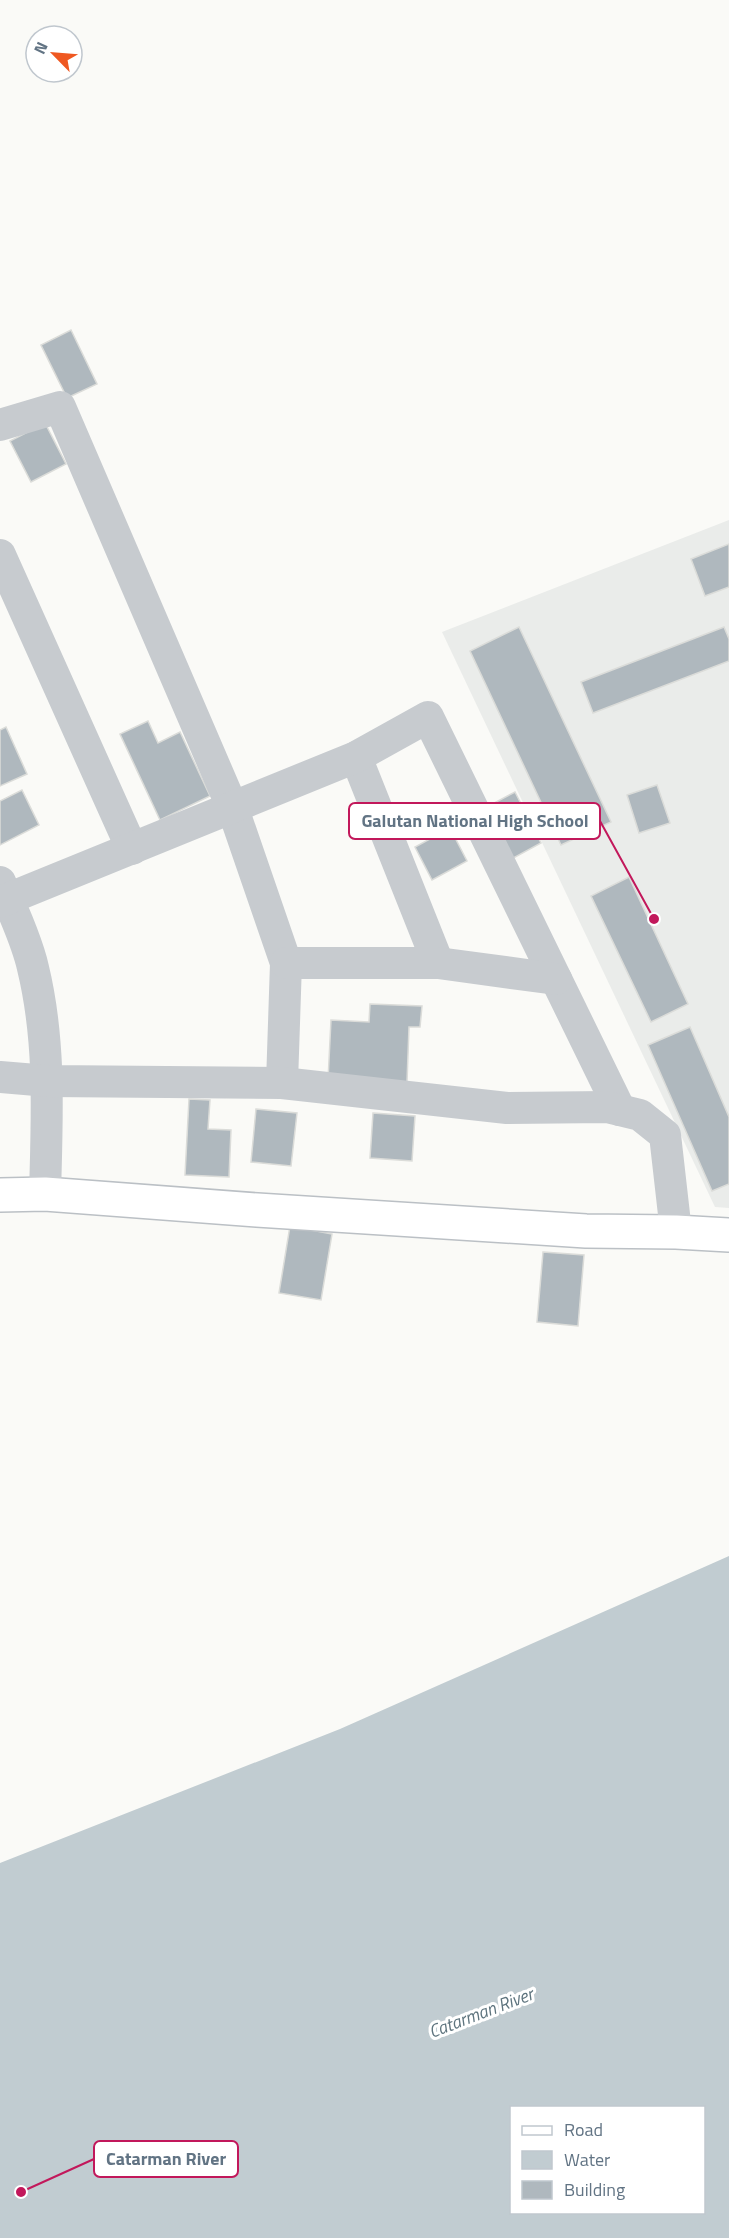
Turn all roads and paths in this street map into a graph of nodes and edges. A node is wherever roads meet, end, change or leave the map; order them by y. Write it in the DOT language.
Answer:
graph roads {
  1 [pos="0,425"];
  2 [pos="0,555"];
  3 [pos="356,757"];
  4 [pos="233,809"];
  5 [pos="132,849"];
  6 [pos="3,895"];
  7 [pos="286,963"];
  8 [pos="438,963"];
  9 [pos="556,979"];
  10 [pos="0,1077"];
  11 [pos="48,1081"];
  12 [pos="282,1083"];
  13 [pos="620,1110"];
  14 [pos="45,1194"];
  15 [pos="0,1195"];
  16 [pos="676,1232"];
  17 [pos="729,1235"];
  1 -- 4 [label="street"];
  2 -- 5 [label="street"];
  3 -- 4 [label="street"];
  3 -- 8 [label="street"];
  3 -- 9 [label="street"];
  4 -- 5 [label="street"];
  4 -- 7 [label="street"];
  5 -- 6 [label="street"];
  6 -- 11 [label="street"];
  7 -- 8 [label="street"];
  7 -- 12 [label="street"];
  8 -- 9 [label="street"];
  9 -- 13 [label="street"];
  10 -- 11 [label="street"];
  11 -- 12 [label="street"];
  11 -- 14 [label="street"];
  12 -- 13 [label="street"];
  13 -- 16 [label="street"];
  14 -- 15 [label="street"];
  14 -- 16 [label="street"];
  16 -- 17 [label="street"];
}
